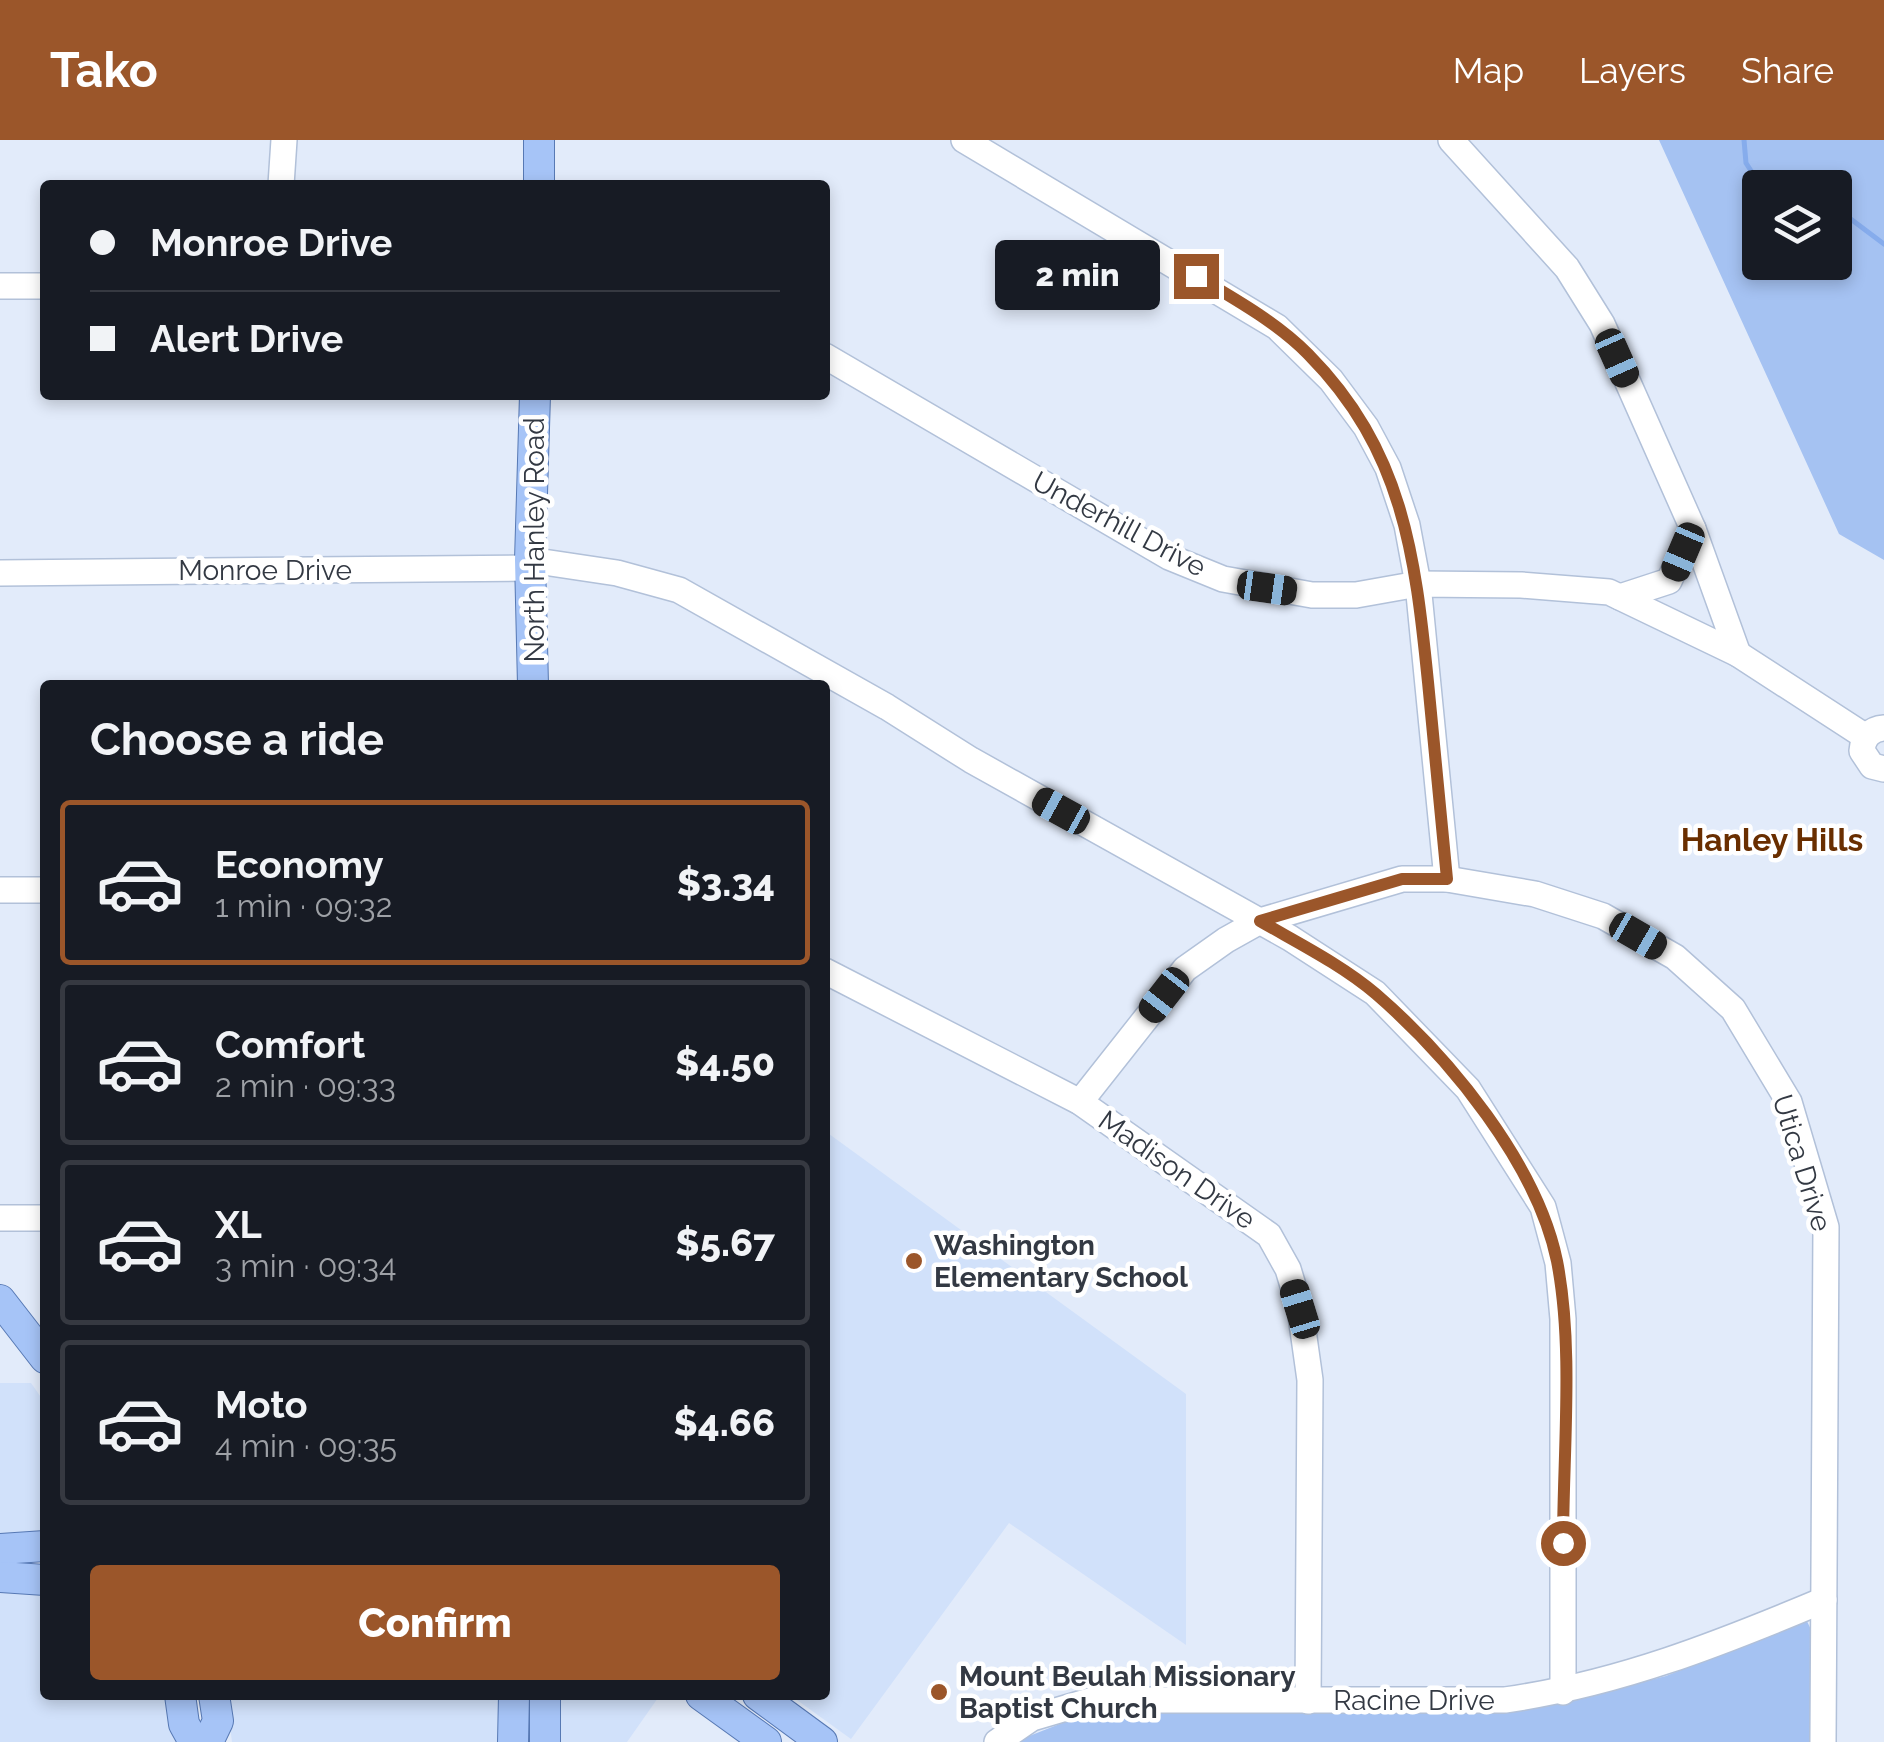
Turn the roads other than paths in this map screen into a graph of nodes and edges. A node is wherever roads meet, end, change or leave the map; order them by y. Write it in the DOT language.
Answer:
graph roads {
  1 [pos="284,140"];
  2 [pos="539,140"];
  3 [pos="964,140"];
  4 [pos="1450,140"];
  5 [pos="281,180"];
  6 [pos="539,180"];
  7 [pos="0,286"];
  8 [pos="40,286"];
  9 [pos="830,359"];
  10 [pos="535,400"];
  11 [pos="1693,529"];
  12 [pos="530,564"];
  13 [pos="0,572"];
  14 [pos="1418,584"];
  15 [pos="1620,597"];
  16 [pos="1738,654"];
  17 [pos="533,680"];
  18 [pos="1875,732"];
  19 [pos="1884,769"];
  20 [pos="1447,879"];
  21 [pos="0,890"];
  22 [pos="40,890"];
  23 [pos="1260,921"];
  24 [pos="830,975"];
  25 [pos="1080,1102"];
  26 [pos="0,1218"];
  27 [pos="40,1218"];
  28 [pos="0,1300"];
  29 [pos="40,1352"];
  30 [pos="40,1546"];
  31 [pos="0,1549"];
  32 [pos="0,1576"];
  33 [pos="40,1580"];
  34 [pos="1824,1600"];
  35 [pos="1563,1692"];
  36 [pos="181,1700"];
  37 [pos="215,1700"];
  38 [pos="514,1700"];
  39 [pos="545,1700"];
  40 [pos="709,1700"];
  41 [pos="765,1700"];
  42 [pos="1308,1701"];
  43 [pos="194,1742"];
  44 [pos="208,1742"];
  45 [pos="513,1742"];
  46 [pos="544,1742"];
  47 [pos="766,1742"];
  48 [pos="822,1742"];
  49 [pos="997,1742"];
  50 [pos="1824,1742"];
  1 -- 5 [label="street"];
  2 -- 6 [label="main road"];
  3 -- 14 [label="street"];
  4 -- 11 [label="street"];
  7 -- 8 [label="street"];
  9 -- 14 [label="street, Underhill Drive"];
  10 -- 12 [label="main road, North Hanley Road"];
  11 -- 15 [label="street, Underhill Drive"];
  11 -- 16 [label="street"];
  12 -- 13 [label="street, Monroe Drive"];
  12 -- 17 [label="main road, North Hanley Road"];
  12 -- 23 [label="street, Monroe Drive"];
  14 -- 15 [label="street, Underhill Drive"];
  14 -- 20 [label="street"];
  15 -- 16 [label="street, Underhill Drive"];
  16 -- 18 [label="street, Underhill Drive"];
  18 -- 19 [label="street, Underhill Drive"];
  20 -- 23 [label="street, Utica Drive"];
  20 -- 34 [label="street, Utica Drive"];
  21 -- 22 [label="street"];
  23 -- 25 [label="street, Utica Drive"];
  23 -- 35 [label="street, Monroe Drive"];
  24 -- 25 [label="street, Madison Drive"];
  25 -- 42 [label="street, Madison Drive"];
  26 -- 27 [label="street"];
  28 -- 29 [label="main road"];
  30 -- 31 [label="main road"];
  32 -- 33 [label="main road"];
  34 -- 35 [label="street, Racine Drive"];
  34 -- 50 [label="street, Utica Drive"];
  35 -- 42 [label="street, Racine Drive"];
  36 -- 43 [label="main road"];
  37 -- 44 [label="main road"];
  38 -- 45 [label="main road"];
  39 -- 46 [label="main road"];
  40 -- 47 [label="main road"];
  41 -- 48 [label="main road"];
  42 -- 49 [label="street, Racine Drive"];
}
